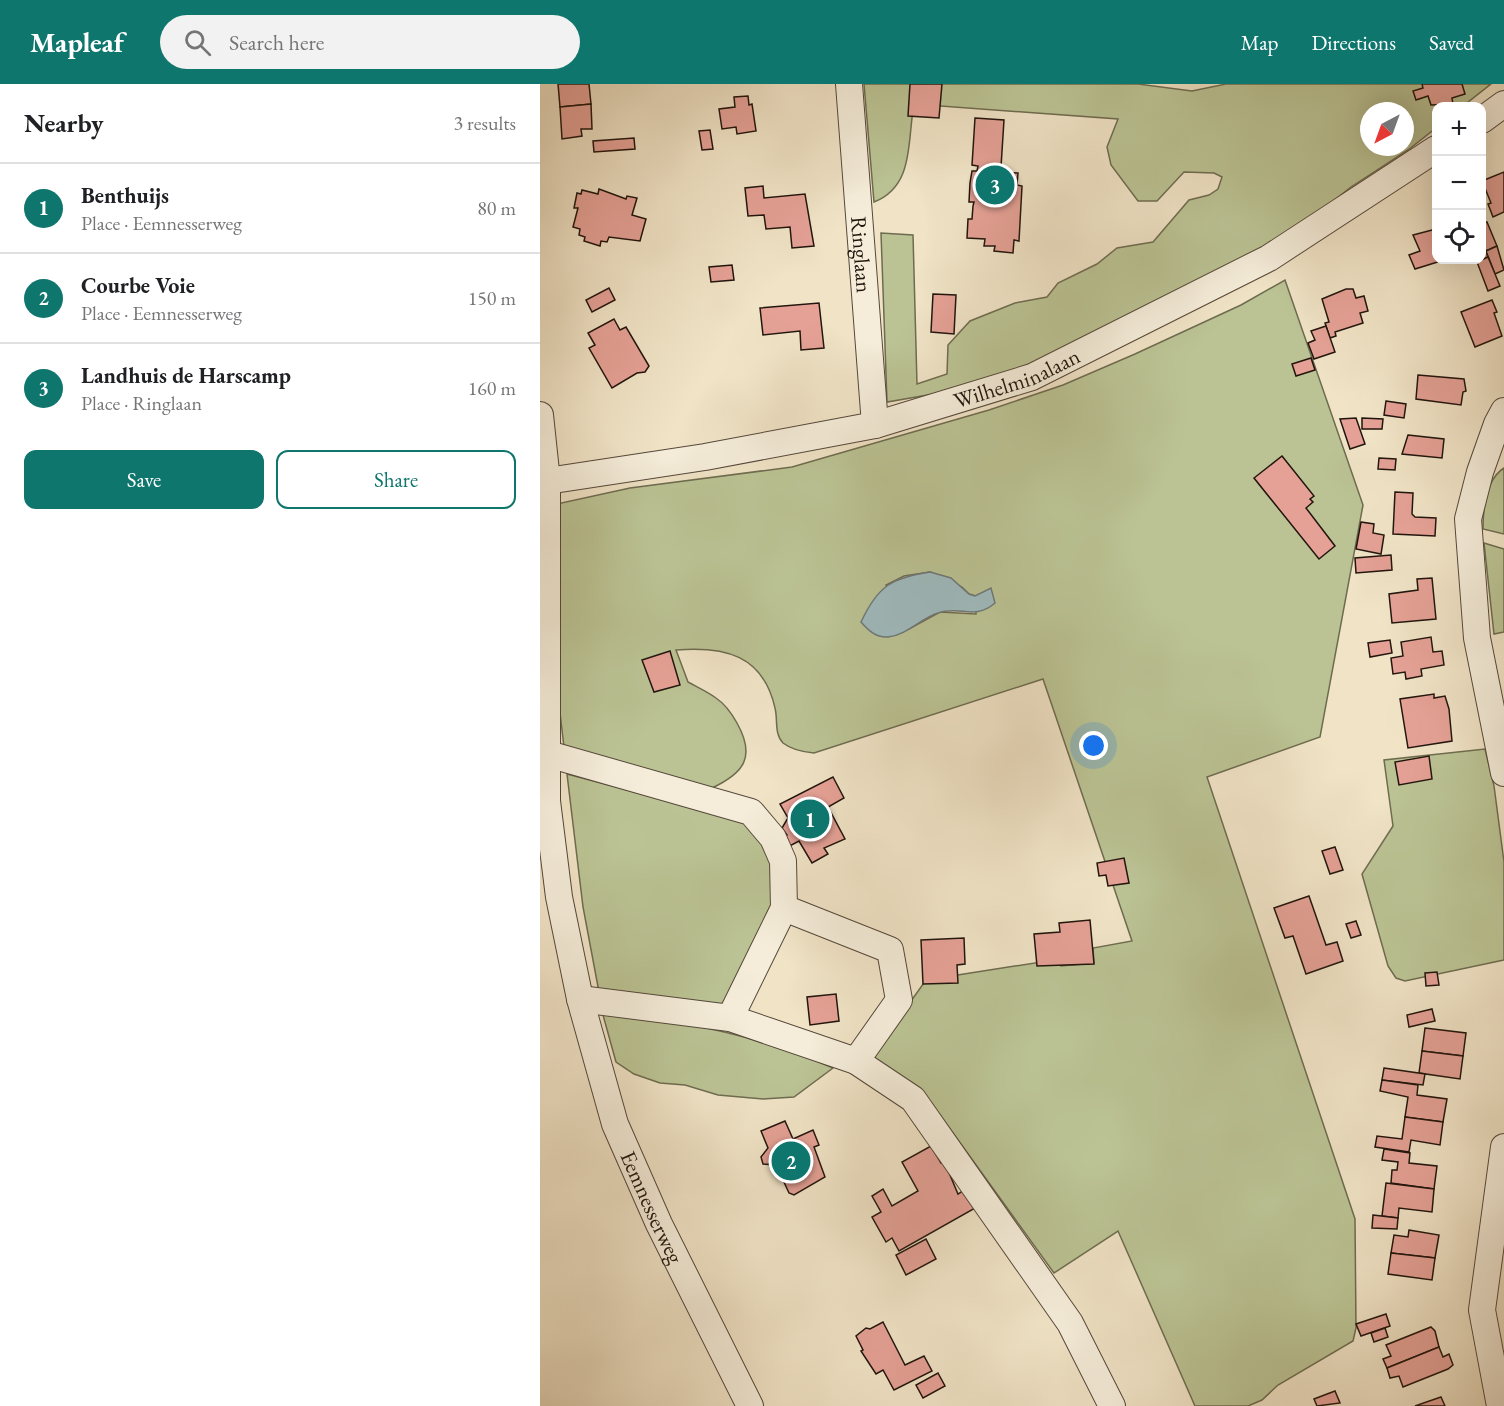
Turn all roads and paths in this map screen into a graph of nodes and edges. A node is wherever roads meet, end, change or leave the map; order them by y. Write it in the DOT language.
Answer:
graph roads {
  1 [pos="849,84"];
  2 [pos="1432,152"];
  3 [pos="1504,411"];
  4 [pos="540,415"];
  5 [pos="875,425"];
  6 [pos="547,481"];
  7 [pos="548,754"];
  8 [pos="1504,773"];
  9 [pos="543,803"];
  10 [pos="784,908"];
  11 [pos="580,999"];
  12 [pos="730,1018"];
  13 [pos="856,1061"];
  14 [pos="1504,1146"];
  15 [pos="750,1406"];
  16 [pos="1112,1406"];
  17 [pos="1500,1406"];
  1 -- 5 [label="street, Ringlaan"];
  2 -- 5 [label="street, Wilhelminalaan"];
  3 -- 8 [label="street"];
  4 -- 6 [label="street, Eemnesserweg"];
  5 -- 6 [label="street, Wilhelminalaan"];
  6 -- 7 [label="street, Eemnesserweg"];
  7 -- 9 [label="street, Eemnesserweg"];
  7 -- 10 [label="street"];
  9 -- 11 [label="street, Eemnesserweg"];
  10 -- 12 [label="street"];
  10 -- 13 [label="street"];
  11 -- 12 [label="street"];
  11 -- 15 [label="street, Eemnesserweg"];
  12 -- 13 [label="street"];
  13 -- 16 [label="street"];
  14 -- 17 [label="street"];
}
